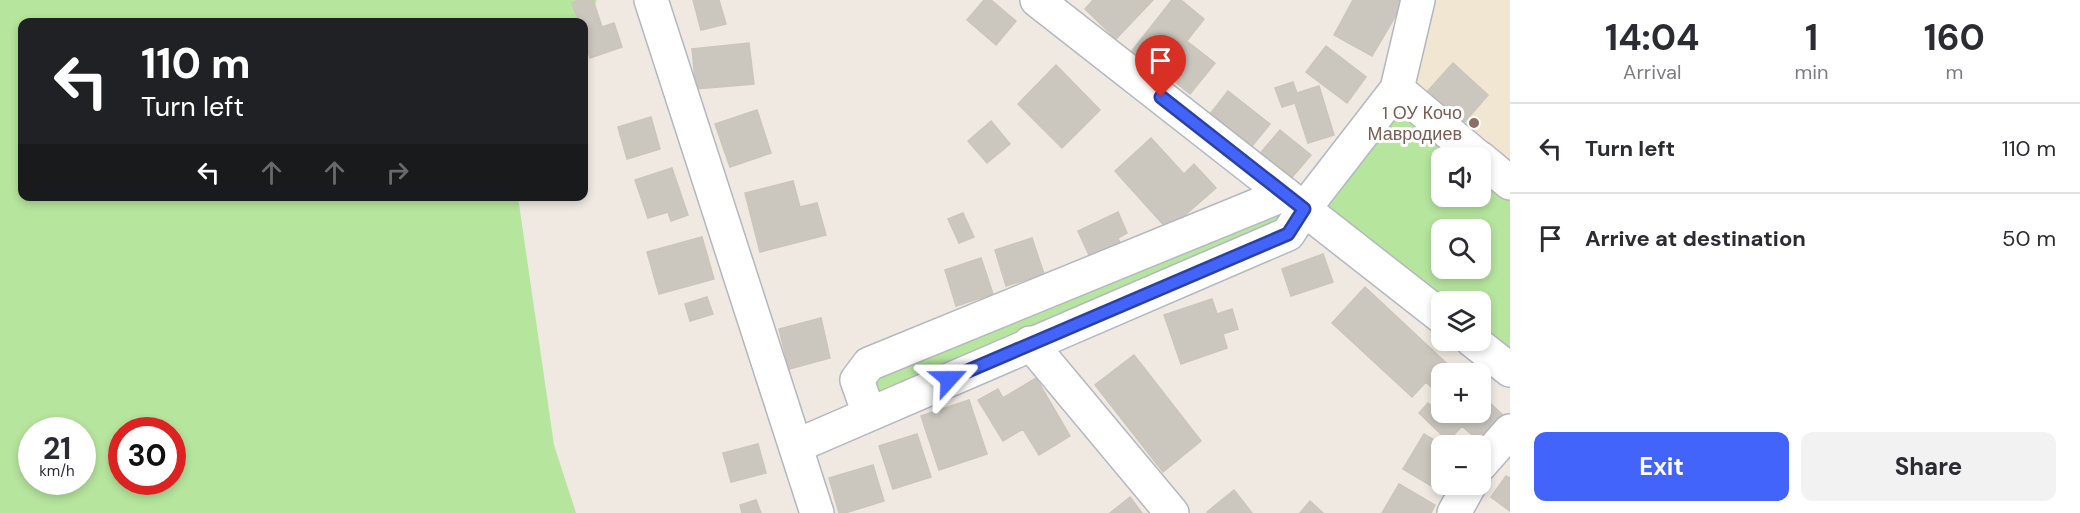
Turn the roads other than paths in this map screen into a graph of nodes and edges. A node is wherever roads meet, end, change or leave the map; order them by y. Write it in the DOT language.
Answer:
graph roads {
  1 [pos="651,0"];
  2 [pos="1037,0"];
  3 [pos="1418,0"];
  4 [pos="1397,89"];
  5 [pos="1467,147"];
  6 [pos="1491,167"];
  7 [pos="1510,183"];
  8 [pos="1294,202"];
  9 [pos="1431,308"];
  10 [pos="1030,344"];
  11 [pos="1486,351"];
  12 [pos="1510,370"];
  13 [pos="869,414"];
  14 [pos="1510,431"];
  15 [pos="796,446"];
  16 [pos="1491,453"];
  17 [pos="1464,495"];
  18 [pos="818,508"];
  19 [pos="1172,513"];
  20 [pos="1455,513"];
  1 -- 15 [label="street"];
  2 -- 8 [label="street"];
  3 -- 4 [label="street"];
  4 -- 5 [label="street"];
  4 -- 8 [label="street"];
  6 -- 7 [label="street"];
  8 -- 9 [label="street"];
  8 -- 10 [label="street"];
  8 -- 13 [label="street"];
  10 -- 13 [label="street"];
  10 -- 19 [label="street"];
  11 -- 12 [label="street"];
  13 -- 15 [label="street"];
  14 -- 16 [label="street"];
  15 -- 18 [label="street"];
  17 -- 20 [label="street"];
}
